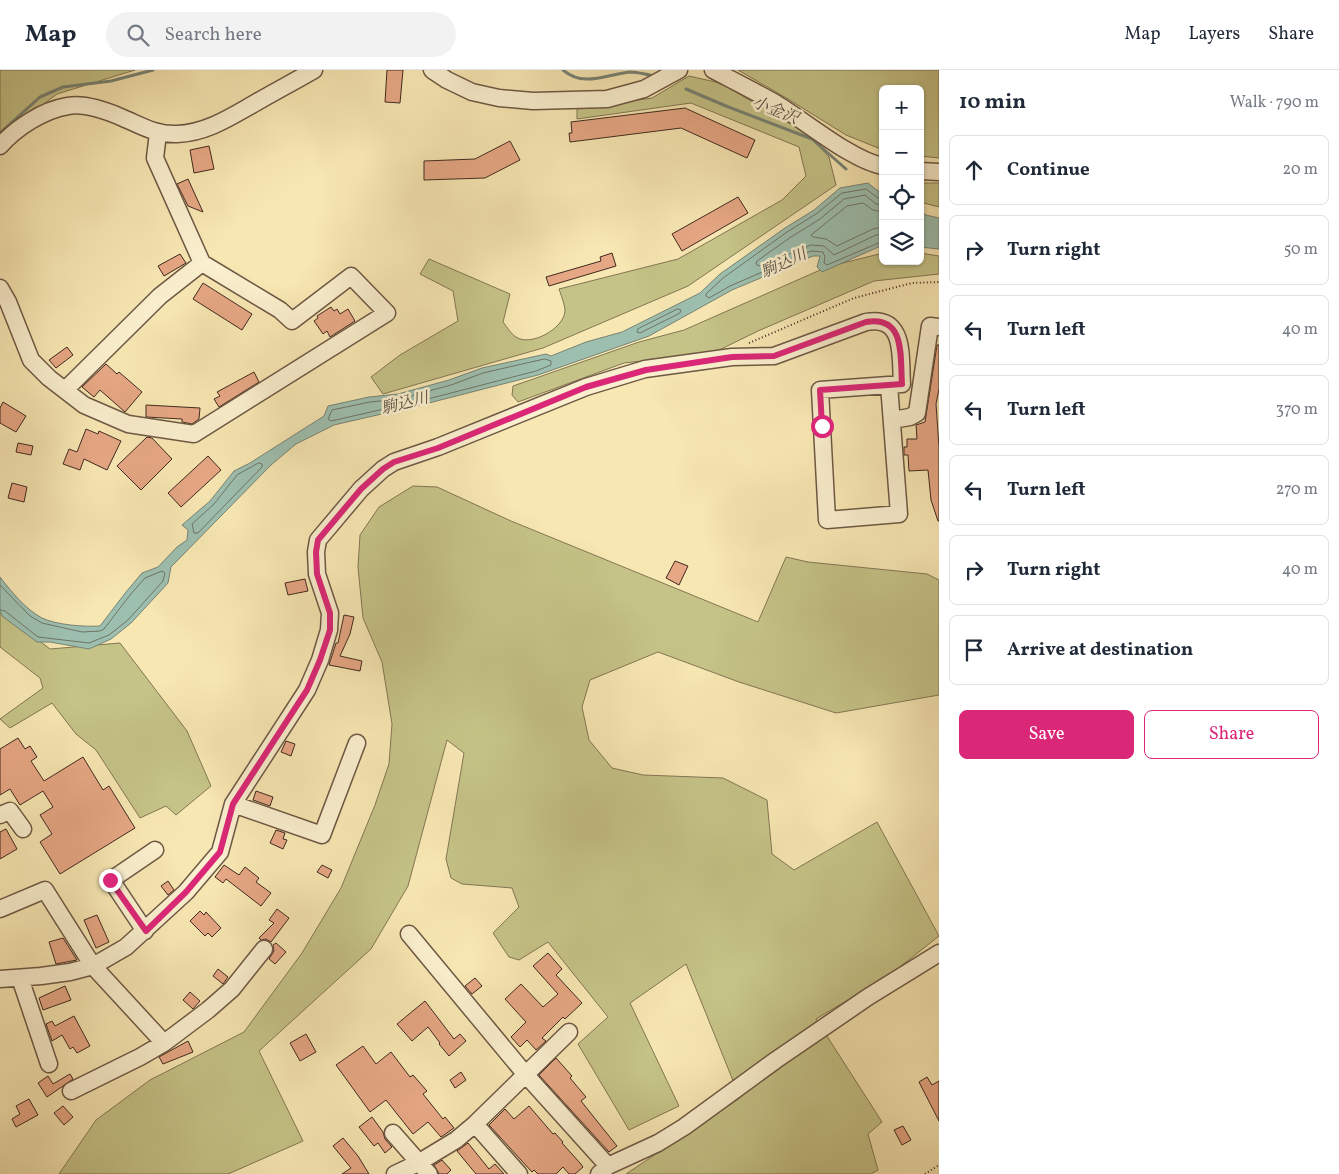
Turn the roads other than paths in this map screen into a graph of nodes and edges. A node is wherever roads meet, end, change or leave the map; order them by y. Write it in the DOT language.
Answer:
graph roads {
  1 [pos="314,70"];
  2 [pos="432,70"];
  3 [pos="679,70"];
  4 [pos="713,70"];
  5 [pos="158,133"];
  6 [pos="0,146"];
  7 [pos="879,166"];
  8 [pos="924,171"];
  9 [pos="939,172"];
  10 [pos="202,263"];
  11 [pos="0,288"];
  12 [pos="939,327"];
  13 [pos="889,385"];
  14 [pos="64,390"];
  15 [pos="892,420"];
  16 [pos="357,743"];
  17 [pos="233,804"];
  18 [pos="0,815"];
  19 [pos="22,829"];
  20 [pos="155,850"];
  21 [pos="0,910"];
  22 [pos="146,931"];
  23 [pos="409,934"];
  24 [pos="264,949"];
  25 [pos="939,953"];
  26 [pos="92,966"];
  27 [pos="20,978"];
  28 [pos="0,979"];
  29 [pos="569,1032"];
  30 [pos="164,1043"];
  31 [pos="49,1064"];
  32 [pos="526,1075"];
  33 [pos="71,1091"];
  34 [pos="475,1124"];
  35 [pos="393,1133"];
  36 [pos="423,1168"];
  37 [pos="604,1170"];
  38 [pos="395,1174"];
  39 [pos="519,1174"];
  1 -- 5 [label="street"];
  2 -- 3 [label="street"];
  4 -- 7 [label="street"];
  5 -- 6 [label="street"];
  5 -- 10 [label="street"];
  8 -- 9 [label="street"];
  10 -- 14 [label="street"];
  10 -- 14 [label="street"];
  11 -- 14 [label="street"];
  12 -- 15 [label="street"];
  13 -- 15 [label="street"];
  13 -- 15 [label="street"];
  13 -- 17 [label="street"];
  16 -- 17 [label="street"];
  17 -- 22 [label="street"];
  18 -- 19 [label="street"];
  20 -- 22 [label="street"];
  21 -- 26 [label="street"];
  22 -- 26 [label="street"];
  23 -- 32 [label="street"];
  24 -- 30 [label="street"];
  25 -- 37 [label="street"];
  26 -- 27 [label="street"];
  26 -- 30 [label="street"];
  27 -- 28 [label="street"];
  27 -- 31 [label="street"];
  29 -- 32 [label="street"];
  30 -- 33 [label="street"];
  32 -- 34 [label="street"];
  32 -- 37 [label="street"];
  34 -- 36 [label="street"];
  34 -- 39 [label="street"];
  35 -- 36 [label="street"];
  36 -- 38 [label="street"];
}
